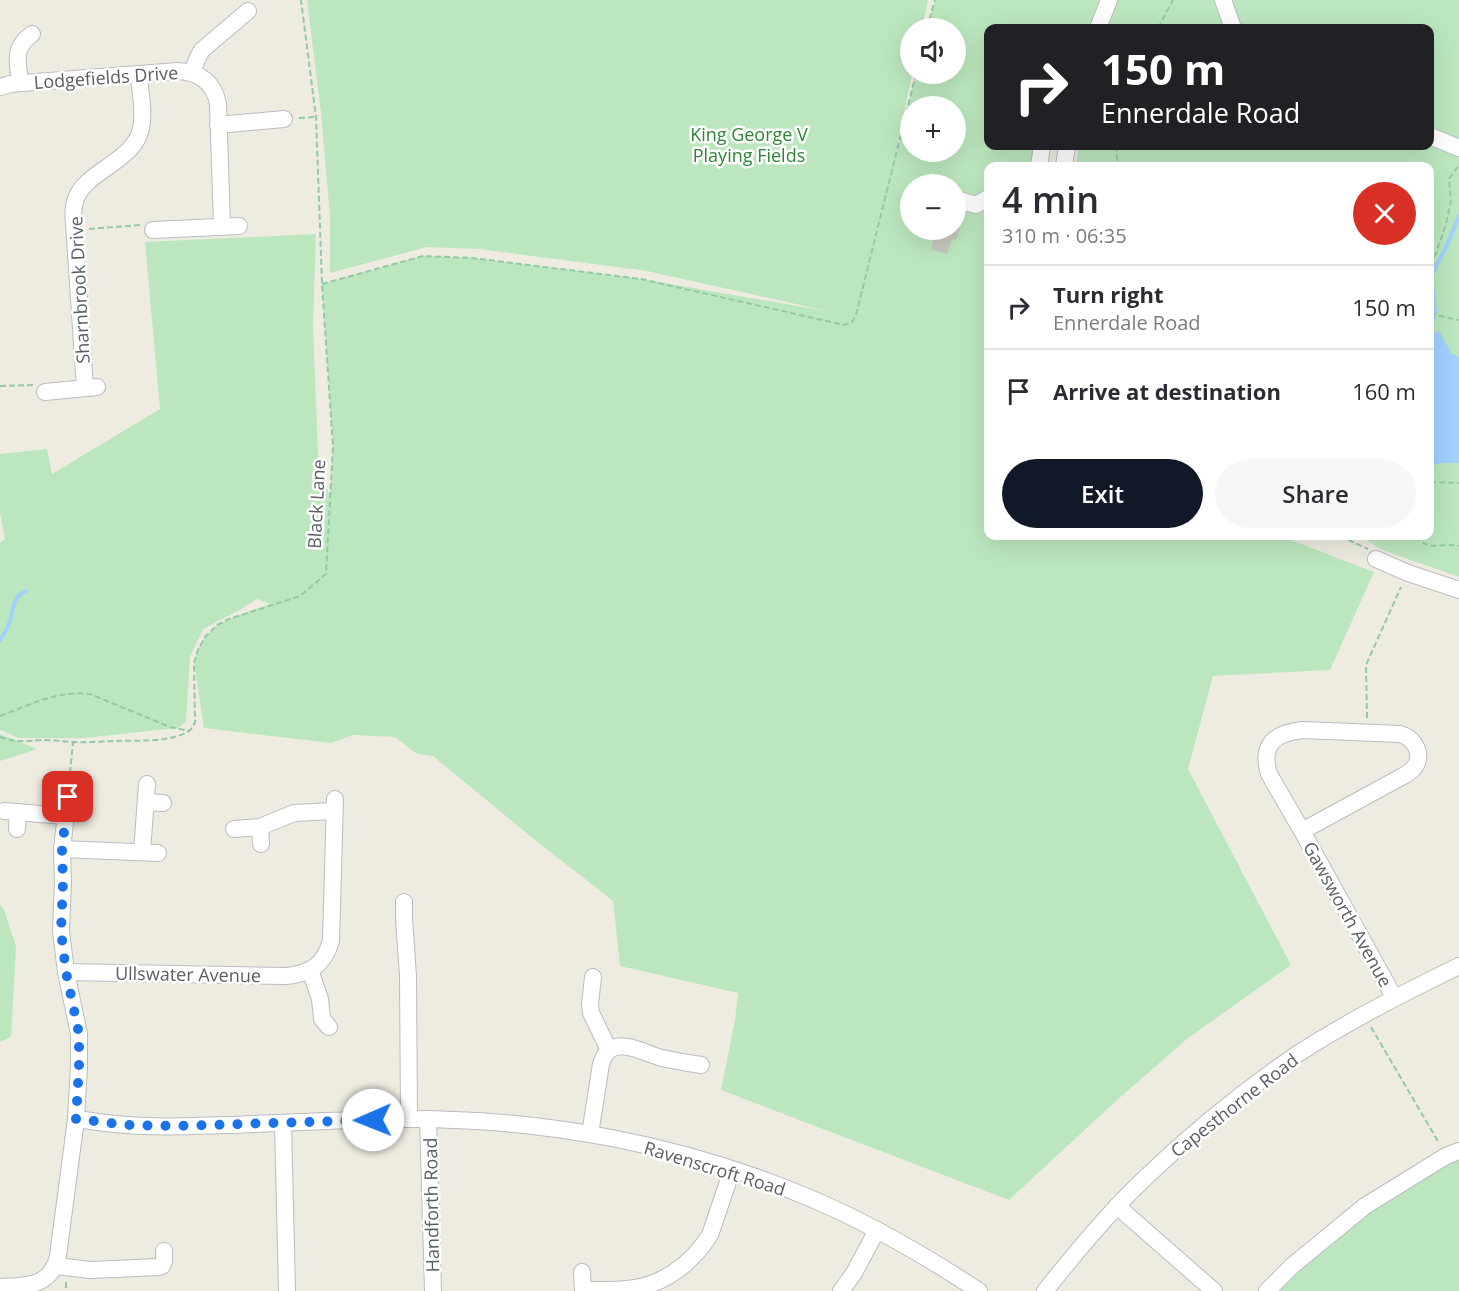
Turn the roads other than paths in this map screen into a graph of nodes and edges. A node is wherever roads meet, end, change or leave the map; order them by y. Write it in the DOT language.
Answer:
graph roads {
  1 [pos="1109,0"];
  2 [pos="1222,0"];
  3 [pos="248,11"];
  4 [pos="1100,24"];
  5 [pos="1231,24"];
  6 [pos="32,34"];
  7 [pos="192,72"];
  8 [pos="139,74"];
  9 [pos="20,83"];
  10 [pos="0,87"];
  11 [pos="284,119"];
  12 [pos="218,125"];
  13 [pos="1434,138"];
  14 [pos="1452,145"];
  15 [pos="984,200"];
  16 [pos="966,202"];
  17 [pos="153,230"];
  18 [pos="45,392"];
  19 [pos="1379,560"];
  20 [pos="1459,590"];
  21 [pos="147,784"];
  22 [pos="68,797"];
  23 [pos="146,802"];
  24 [pos="163,803"];
  25 [pos="65,816"];
  26 [pos="260,826"];
  27 [pos="17,830"];
  28 [pos="234,830"];
  29 [pos="1302,831"];
  30 [pos="261,844"];
  31 [pos="62,849"];
  32 [pos="404,902"];
  33 [pos="1459,966"];
  34 [pos="310,970"];
  35 [pos="66,972"];
  36 [pos="593,977"];
  37 [pos="1394,997"];
  38 [pos="329,1027"];
  39 [pos="609,1050"];
  40 [pos="700,1065"];
  41 [pos="76,1119"];
  42 [pos="409,1119"];
  43 [pos="428,1119"];
  44 [pos="283,1123"];
  45 [pos="590,1134"];
  46 [pos="1453,1154"];
  47 [pos="732,1170"];
  48 [pos="1117,1206"];
  49 [pos="877,1230"];
  50 [pos="164,1251"];
  51 [pos="56,1266"];
  52 [pos="582,1272"];
  53 [pos="0,1287"];
  54 [pos="287,1291"];
  55 [pos="433,1291"];
  56 [pos="583,1291"];
  57 [pos="841,1291"];
  58 [pos="979,1291"];
  59 [pos="1045,1291"];
  60 [pos="1214,1291"];
  61 [pos="1267,1291"];
  1 -- 4 [label="street"];
  2 -- 5 [label="street"];
  3 -- 7 [label="street"];
  6 -- 9 [label="street"];
  7 -- 8 [label="street, Lodgefields Drive"];
  7 -- 12 [label="street, Lodgefields Drive"];
  8 -- 9 [label="street, Lodgefields Drive"];
  8 -- 18 [label="street, Sharnbrook Drive"];
  9 -- 10 [label="street, Lodgefields Drive"];
  11 -- 12 [label="street"];
  12 -- 17 [label="street, Lodgefields Drive"];
  13 -- 14 [label="street"];
  15 -- 16 [label="street"];
  19 -- 20 [label="street"];
  21 -- 23 [label="street"];
  22 -- 25 [label="street"];
  23 -- 24 [label="street"];
  23 -- 31 [label="street"];
  25 -- 27 [label="street"];
  25 -- 31 [label="street"];
  26 -- 28 [label="street"];
  26 -- 30 [label="street"];
  26 -- 34 [label="street"];
  29 -- 29 [label="street, Gawsworth Avenue"];
  29 -- 37 [label="street, Gawsworth Avenue"];
  31 -- 35 [label="street"];
  32 -- 42 [label="street"];
  33 -- 37 [label="street, Capesthorne Road"];
  34 -- 35 [label="street, Ullswater Avenue"];
  34 -- 38 [label="street"];
  35 -- 41 [label="street"];
  36 -- 39 [label="street"];
  37 -- 48 [label="street, Capesthorne Road"];
  39 -- 40 [label="street"];
  39 -- 45 [label="street"];
  41 -- 44 [label="street, Ravenscroft Road"];
  41 -- 51 [label="street"];
  42 -- 43 [label="street, Ravenscroft Road"];
  42 -- 44 [label="street, Ravenscroft Road"];
  43 -- 45 [label="street, Ravenscroft Road"];
  43 -- 55 [label="street, Handforth Road"];
  44 -- 54 [label="street"];
  45 -- 47 [label="street, Ravenscroft Road"];
  46 -- 61 [label="street"];
  47 -- 49 [label="street, Ravenscroft Road"];
  47 -- 56 [label="street"];
  48 -- 59 [label="street, Capesthorne Road"];
  48 -- 60 [label="street"];
  49 -- 57 [label="street"];
  49 -- 58 [label="street, Ravenscroft Road"];
  50 -- 51 [label="street"];
  51 -- 53 [label="street"];
  52 -- 56 [label="street"];
}
